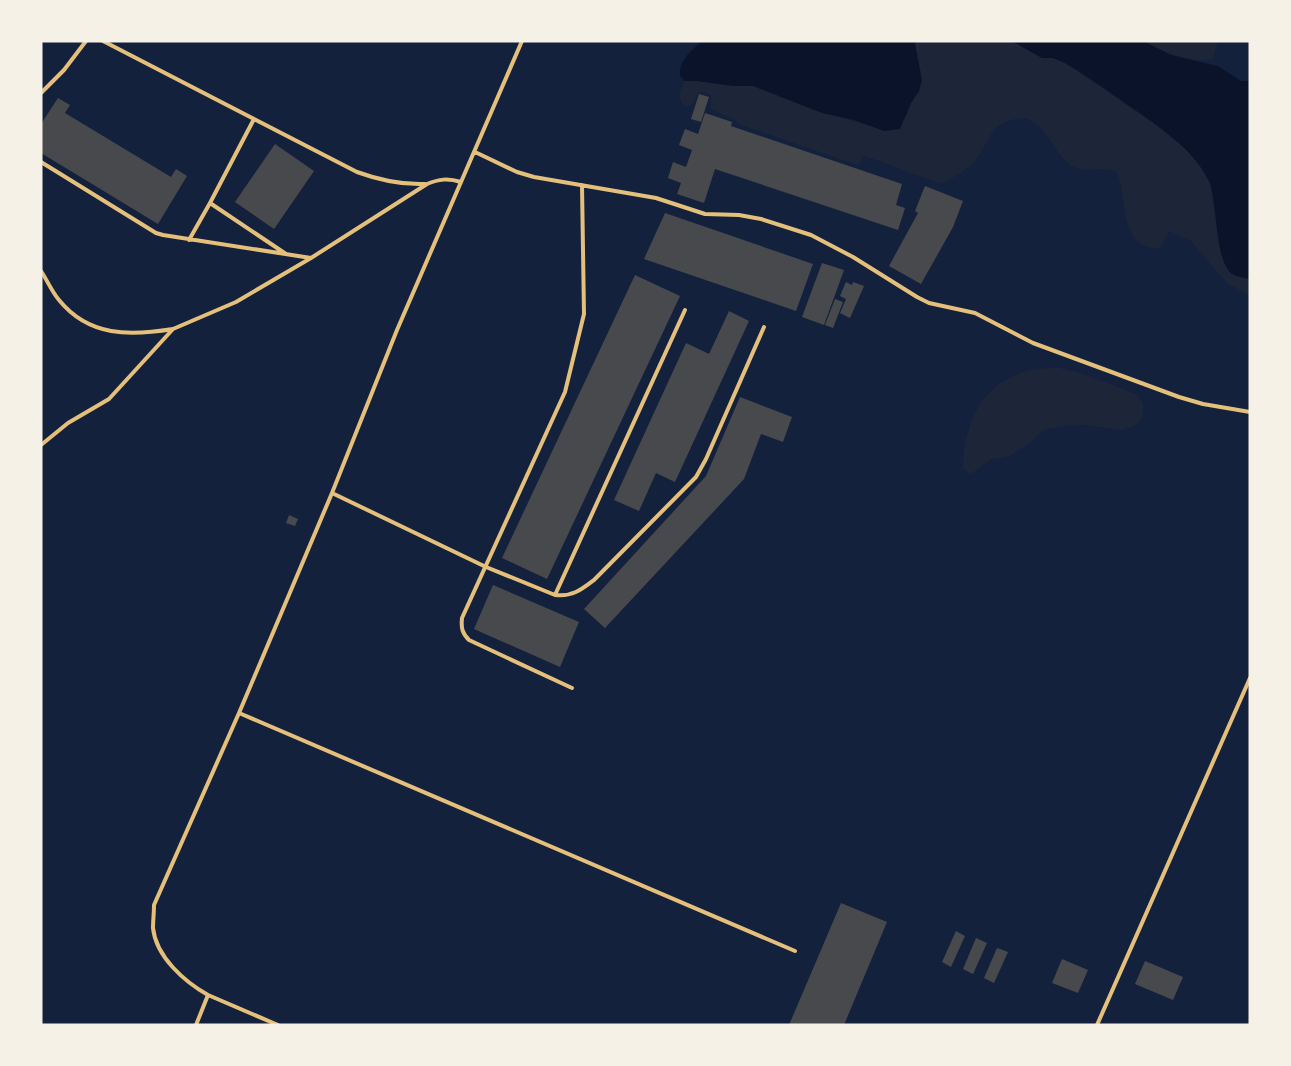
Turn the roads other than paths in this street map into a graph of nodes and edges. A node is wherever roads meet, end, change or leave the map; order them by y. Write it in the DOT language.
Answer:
graph roads {
  1 [pos="86,41"];
  2 [pos="103,41"];
  3 [pos="522,41"];
  4 [pos="41,93"];
  5 [pos="254,119"];
  6 [pos="475,152"];
  7 [pos="41,162"];
  8 [pos="461,182"];
  9 [pos="427,184"];
  10 [pos="582,185"];
  11 [pos="210,203"];
  12 [pos="188,240"];
  13 [pos="288,255"];
  14 [pos="311,258"];
  15 [pos="41,270"];
  16 [pos="685,310"];
  17 [pos="764,327"];
  18 [pos="173,329"];
  19 [pos="1250,412"];
  20 [pos="41,445"];
  21 [pos="332,493"];
  22 [pos="486,567"];
  23 [pos="555,595"];
  24 [pos="1250,678"];
  25 [pos="572,688"];
  26 [pos="239,713"];
  27 [pos="795,951"];
  28 [pos="208,995"];
  29 [pos="196,1025"];
  30 [pos="278,1025"];
  31 [pos="1097,1025"];
  1 -- 4 [label="lane"];
  2 -- 5 [label="lane"];
  3 -- 6 [label="lane"];
  5 -- 9 [label="lane"];
  5 -- 11 [label="lane"];
  6 -- 8 [label="lane"];
  6 -- 10 [label="lane"];
  7 -- 12 [label="lane"];
  8 -- 9 [label="lane"];
  8 -- 21 [label="lane"];
  9 -- 14 [label="lane"];
  10 -- 19 [label="lane"];
  10 -- 22 [label="lane"];
  11 -- 12 [label="lane"];
  11 -- 13 [label="lane"];
  12 -- 13 [label="lane"];
  13 -- 14 [label="lane"];
  14 -- 18 [label="lane"];
  15 -- 18 [label="lane"];
  16 -- 23 [label="lane"];
  17 -- 23 [label="lane"];
  18 -- 20 [label="lane"];
  21 -- 22 [label="lane"];
  21 -- 26 [label="lane"];
  22 -- 23 [label="lane"];
  22 -- 25 [label="lane"];
  24 -- 31 [label="lane"];
  26 -- 27 [label="lane"];
  26 -- 28 [label="lane"];
  28 -- 29 [label="lane"];
  28 -- 30 [label="lane"];
}
